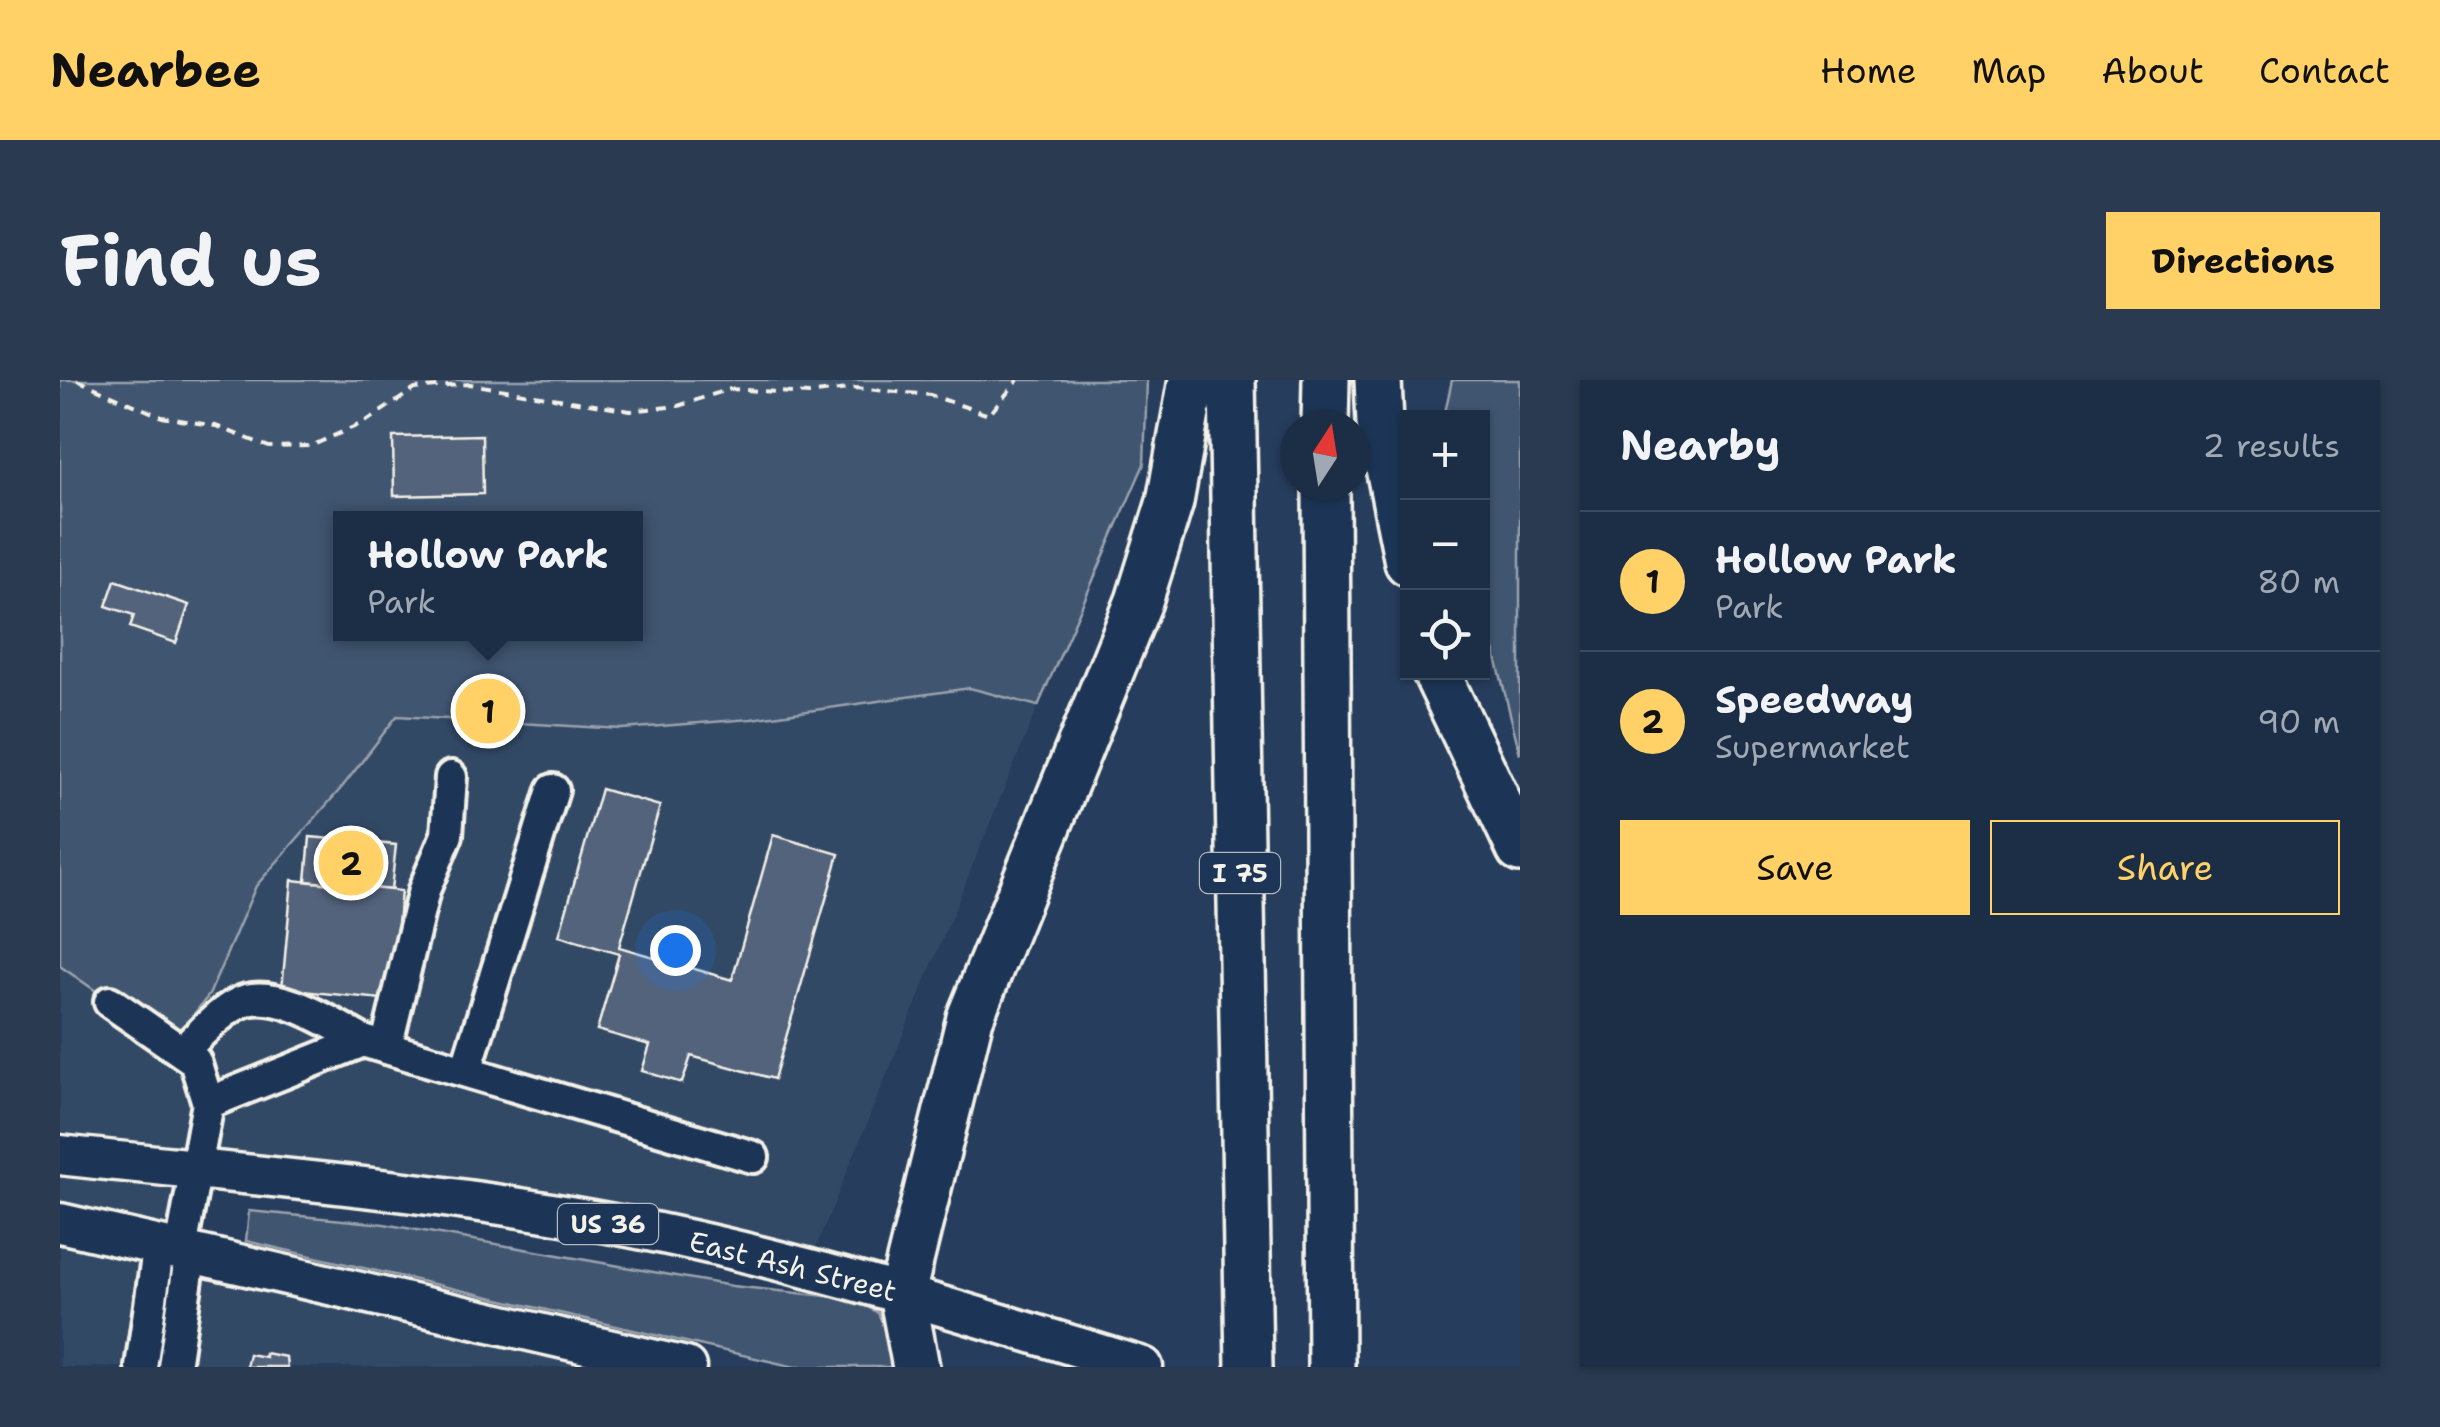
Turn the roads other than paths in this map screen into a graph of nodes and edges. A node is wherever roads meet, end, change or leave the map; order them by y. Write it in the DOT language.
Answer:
graph roads {
  1 [pos="1192,380"];
  2 [pos="1232,380"];
  3 [pos="1326,380"];
  4 [pos="1378,380"];
  5 [pos="1325,410"];
  6 [pos="1326,500"];
  7 [pos="1400,522"];
  8 [pos="1440,680"];
  9 [pos="451,777"];
  10 [pos="553,790"];
  11 [pos="1520,849"];
  12 [pos="110,1002"];
  13 [pos="374,1044"];
  14 [pos="182,1051"];
  15 [pos="466,1070"];
  16 [pos="208,1103"];
  17 [pos="60,1155"];
  18 [pos="753,1156"];
  19 [pos="198,1170"];
  20 [pos="60,1223"];
  21 [pos="177,1248"];
  22 [pos="902,1293"];
  23 [pos="141,1367"];
  24 [pos="174,1367"];
  25 [pos="686,1367"];
  26 [pos="916,1367"];
  27 [pos="1142,1367"];
  28 [pos="1248,1367"];
  29 [pos="1331,1367"];
  1 -- 22 [label="highway"];
  2 -- 28 [label="highway, I 75"];
  3 -- 5 [label="highway"];
  4 -- 7 [label="highway"];
  6 -- 29 [label="highway"];
  8 -- 11 [label="highway"];
  9 -- 13 [label="street"];
  10 -- 15 [label="street"];
  12 -- 14 [label="street"];
  13 -- 14 [label="street"];
  13 -- 15 [label="street"];
  13 -- 16 [label="street"];
  14 -- 16 [label="street"];
  15 -- 18 [label="street"];
  16 -- 19 [label="street"];
  17 -- 19 [label="main road, East Ash Street / US 36"];
  19 -- 21 [label="street"];
  19 -- 22 [label="main road, East Ash Street / US 36"];
  20 -- 21 [label="main road"];
  21 -- 23 [label="street"];
  21 -- 24 [label="street"];
  21 -- 25 [label="main road"];
  22 -- 26 [label="highway"];
  22 -- 27 [label="main road, East Ash Street / US 36"];
}
